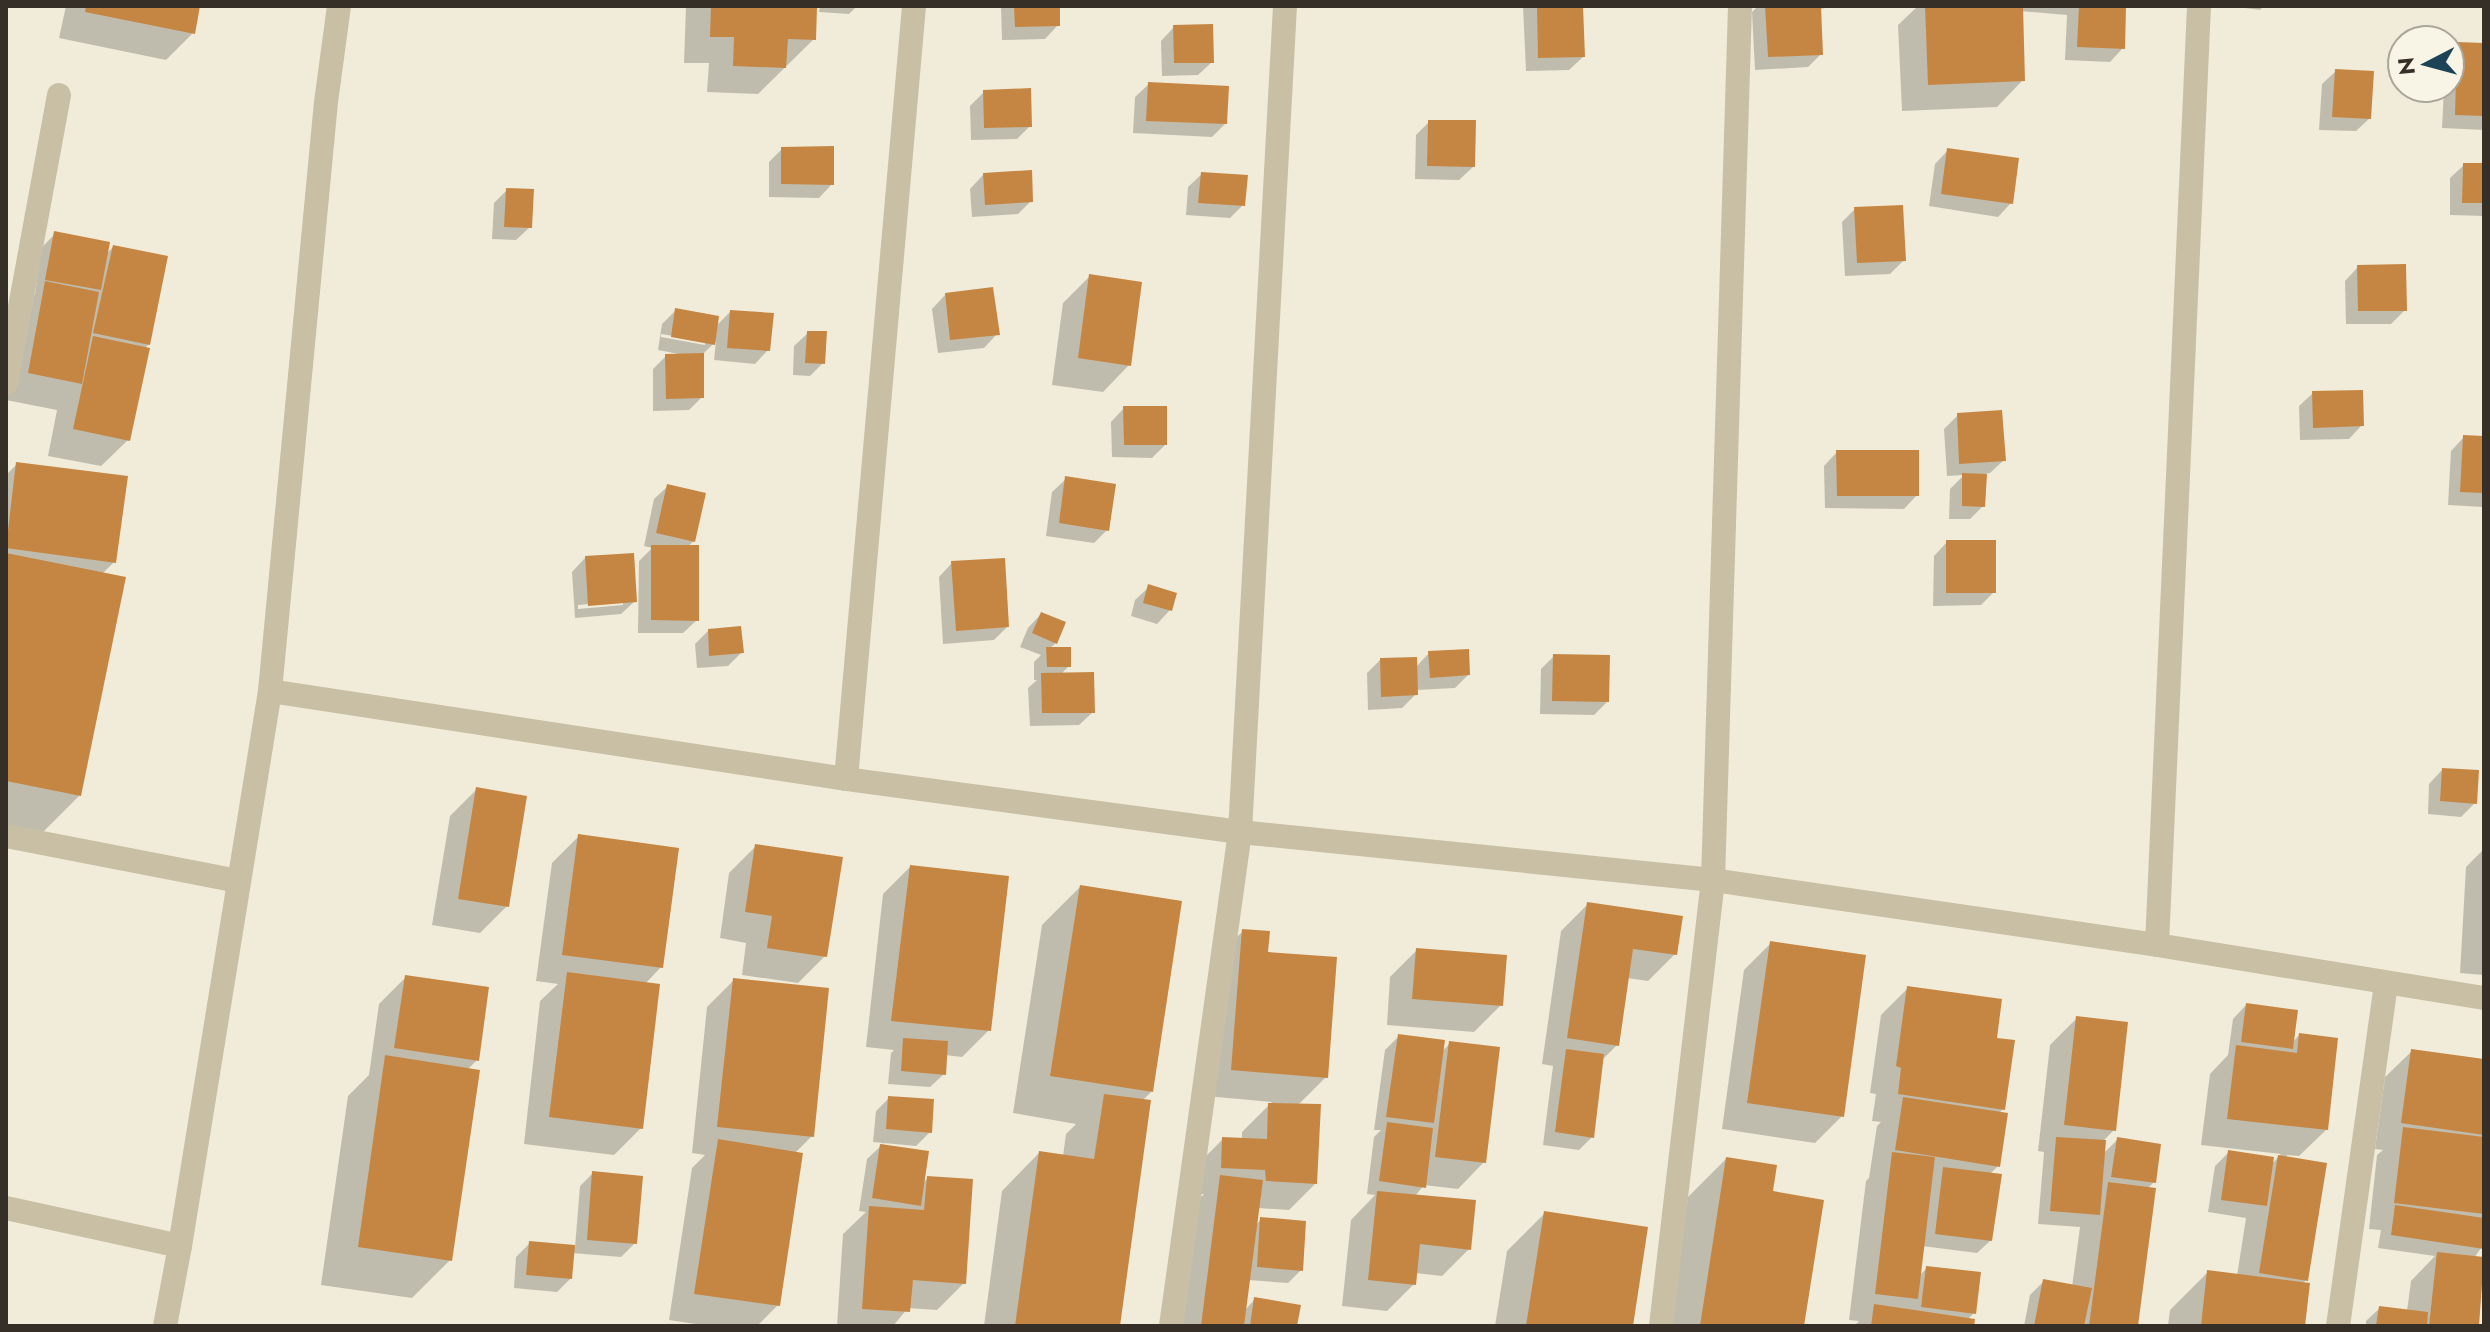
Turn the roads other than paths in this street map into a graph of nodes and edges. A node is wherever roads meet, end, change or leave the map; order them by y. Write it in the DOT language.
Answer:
graph roads {
  1 [pos="339,6"];
  2 [pos="914,6"];
  3 [pos="1285,6"];
  4 [pos="1740,6"];
  5 [pos="2199,6"];
  6 [pos="59,95"];
  7 [pos="6,383"];
  8 [pos="270,691"];
  9 [pos="846,779"];
  10 [pos="1240,832"];
  11 [pos="6,836"];
  12 [pos="1713,880"];
  13 [pos="238,881"];
  14 [pos="2157,945"];
  15 [pos="2386,984"];
  16 [pos="2484,998"];
  17 [pos="6,1208"];
  18 [pos="180,1246"];
  19 [pos="165,1326"];
  20 [pos="1171,1326"];
  21 [pos="1661,1326"];
  22 [pos="2338,1326"];
  1 -- 8 [label="street"];
  2 -- 9 [label="street"];
  3 -- 10 [label="street"];
  4 -- 12 [label="street"];
  5 -- 14 [label="street"];
  6 -- 7 [label="street"];
  8 -- 9 [label="street"];
  8 -- 13 [label="street"];
  9 -- 10 [label="street"];
  10 -- 12 [label="street"];
  10 -- 20 [label="street"];
  11 -- 13 [label="street"];
  12 -- 14 [label="street"];
  12 -- 21 [label="street"];
  13 -- 18 [label="street"];
  14 -- 15 [label="street"];
  15 -- 16 [label="street"];
  15 -- 22 [label="street"];
  17 -- 18 [label="street"];
  18 -- 19 [label="street"];
}
